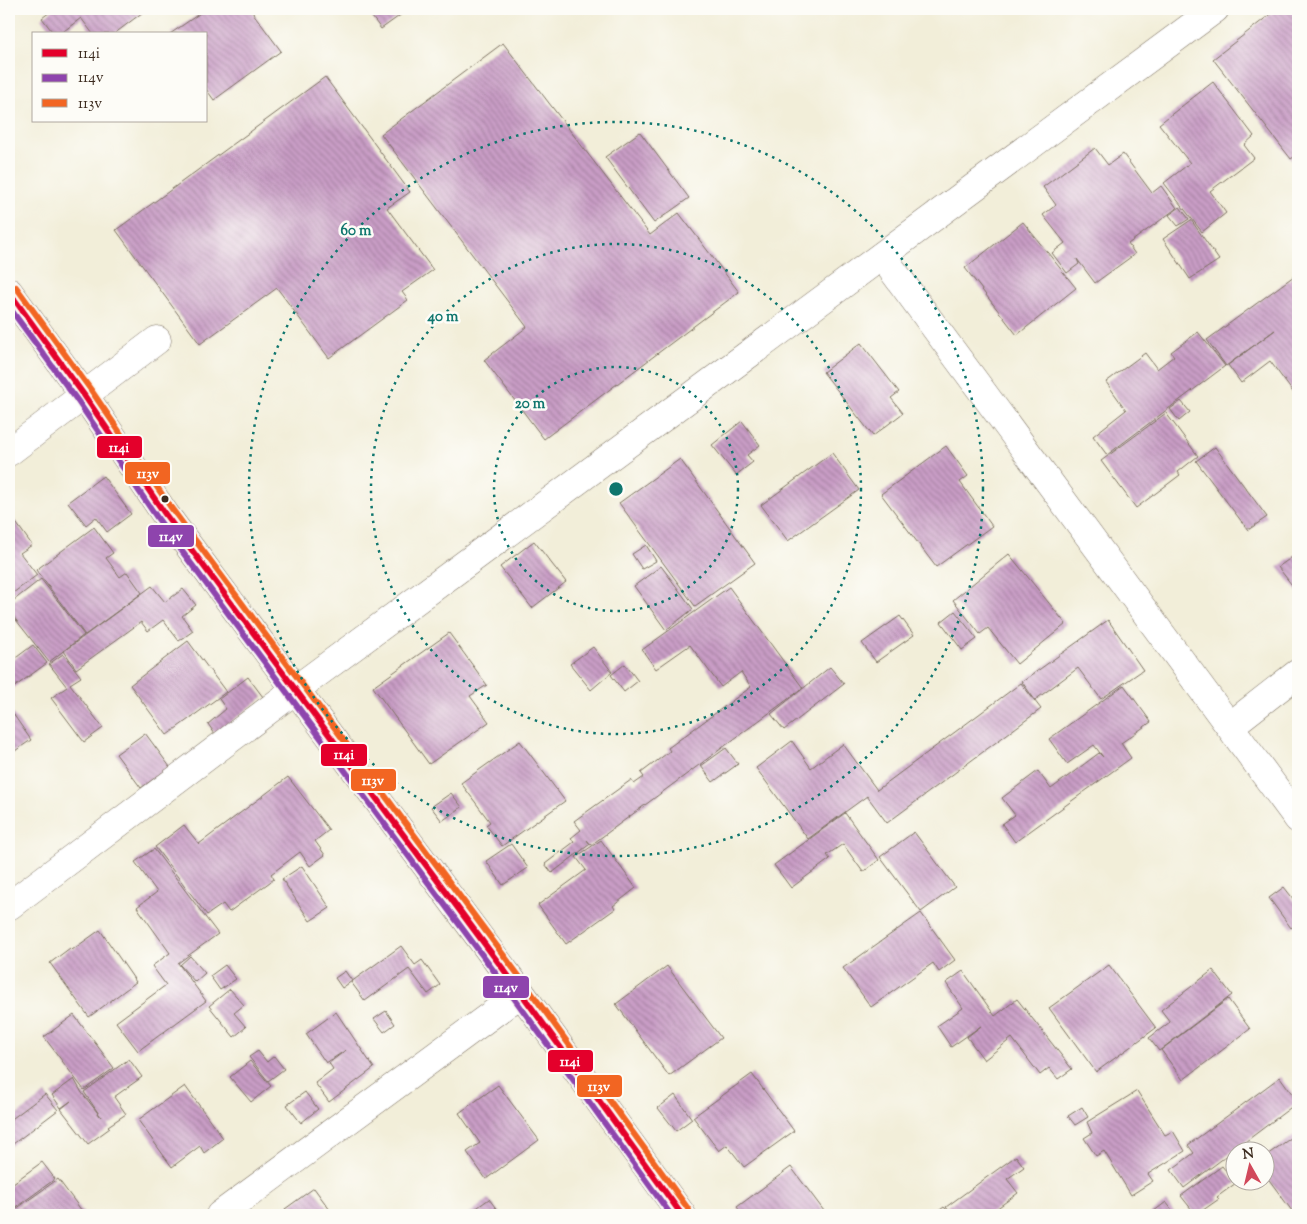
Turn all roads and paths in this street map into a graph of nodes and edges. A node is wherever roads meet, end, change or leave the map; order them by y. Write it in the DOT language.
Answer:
graph roads {
  1 [pos="1215,9"];
  2 [pos="882,256"];
  3 [pos="9,292"];
  4 [pos="157,340"];
  5 [pos="84,395"];
  6 [pos="9,452"];
  7 [pos="1298,674"];
  8 [pos="295,690"];
  9 [pos="1230,726"];
  10 [pos="1298,819"];
  11 [pos="9,906"];
  12 [pos="521,993"];
  13 [pos="220,1215"];
  14 [pos="682,1215"];
  1 -- 2 [label="street"];
  2 -- 8 [label="street"];
  2 -- 9 [label="street"];
  3 -- 5 [label="street"];
  4 -- 5 [label="street"];
  5 -- 6 [label="street"];
  5 -- 8 [label="street"];
  7 -- 9 [label="street"];
  8 -- 11 [label="street"];
  8 -- 12 [label="street"];
  9 -- 10 [label="street"];
  12 -- 13 [label="street"];
  12 -- 14 [label="street"];
}
